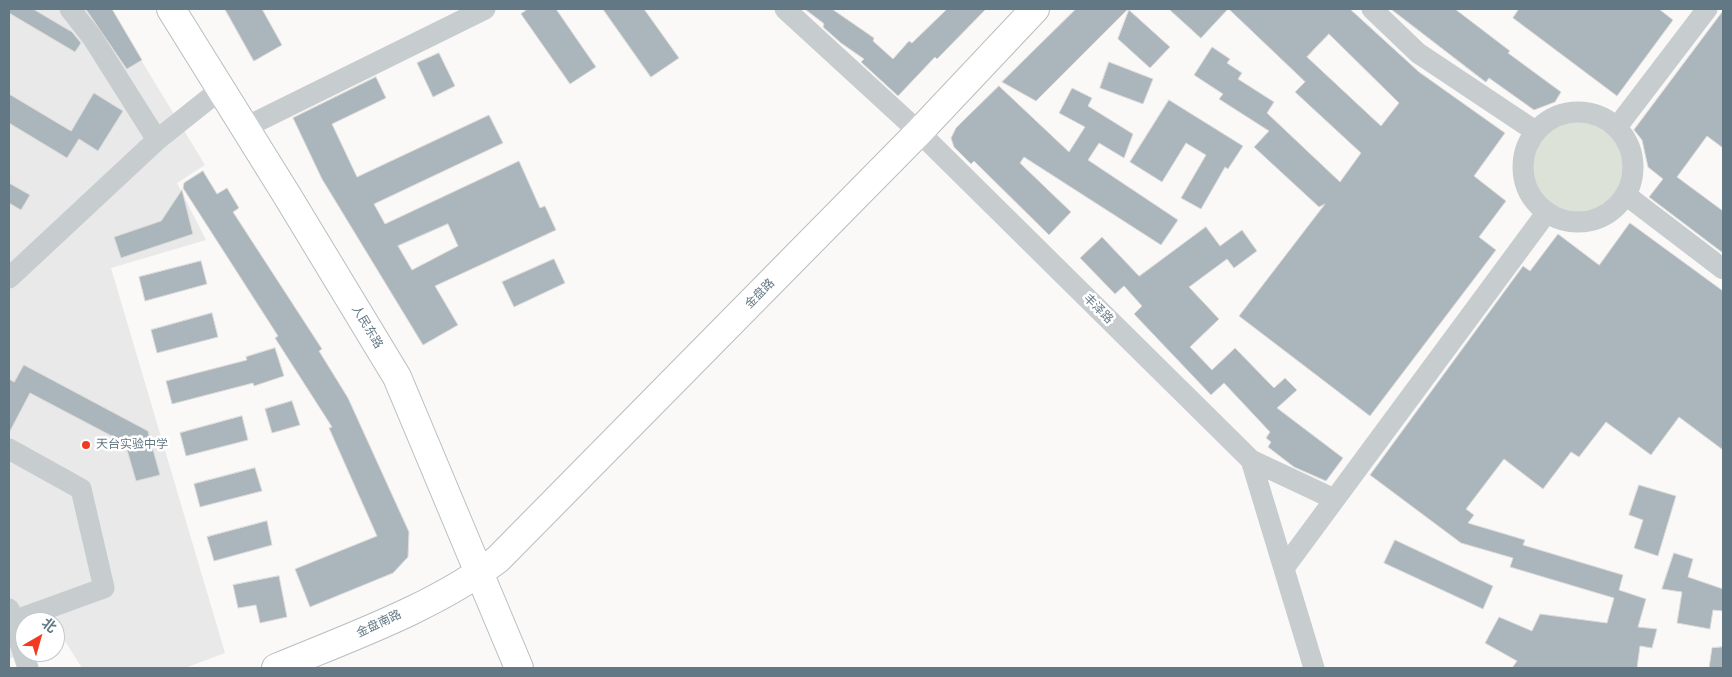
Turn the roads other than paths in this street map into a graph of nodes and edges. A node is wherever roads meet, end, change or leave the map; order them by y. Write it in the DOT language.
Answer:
graph roads {
  1 [pos="70,9"];
  2 [pos="171,9"];
  3 [pos="486,9"];
  4 [pos="786,9"];
  5 [pos="1035,9"];
  6 [pos="1372,9"];
  7 [pos="1707,9"];
  8 [pos="220,89"];
  9 [pos="1617,127"];
  10 [pos="244,128"];
  11 [pos="1535,131"];
  12 [pos="919,132"];
  13 [pos="158,140"];
  14 [pos="1626,195"];
  15 [pos="1546,212"];
  16 [pos="1723,269"];
  17 [pos="9,278"];
  18 [pos="9,449"];
  19 [pos="1251,460"];
  20 [pos="1334,499"];
  21 [pos="1284,568"];
  22 [pos="480,573"];
  23 [pos="11,615"];
  24 [pos="28,668"];
  25 [pos="276,668"];
  26 [pos="519,668"];
  27 [pos="1314,668"];
  1 -- 13 [label="street"];
  2 -- 8 [label="main road, 人民东路"];
  3 -- 10 [label="street"];
  4 -- 12 [label="street, 丰泽路"];
  5 -- 12 [label="main road, 金盘路"];
  6 -- 11 [label="street"];
  7 -- 9 [label="street"];
  8 -- 10 [label="main road, 人民东路"];
  8 -- 13 [label="street"];
  9 -- 11 [label="street"];
  9 -- 14 [label="street"];
  10 -- 22 [label="main road, 人民东路"];
  11 -- 15 [label="street"];
  12 -- 19 [label="street, 丰泽路"];
  12 -- 22 [label="main road, 金盘路"];
  13 -- 17 [label="street"];
  14 -- 15 [label="street"];
  14 -- 16 [label="street"];
  15 -- 20 [label="street"];
  18 -- 23 [label="street"];
  19 -- 20 [label="street"];
  19 -- 21 [label="street, 丰泽路"];
  20 -- 21 [label="street"];
  21 -- 27 [label="street, 丰泽路"];
  22 -- 25 [label="main road, 金盘南路"];
  22 -- 26 [label="main road, 人民东路"];
  23 -- 24 [label="street"];
}
